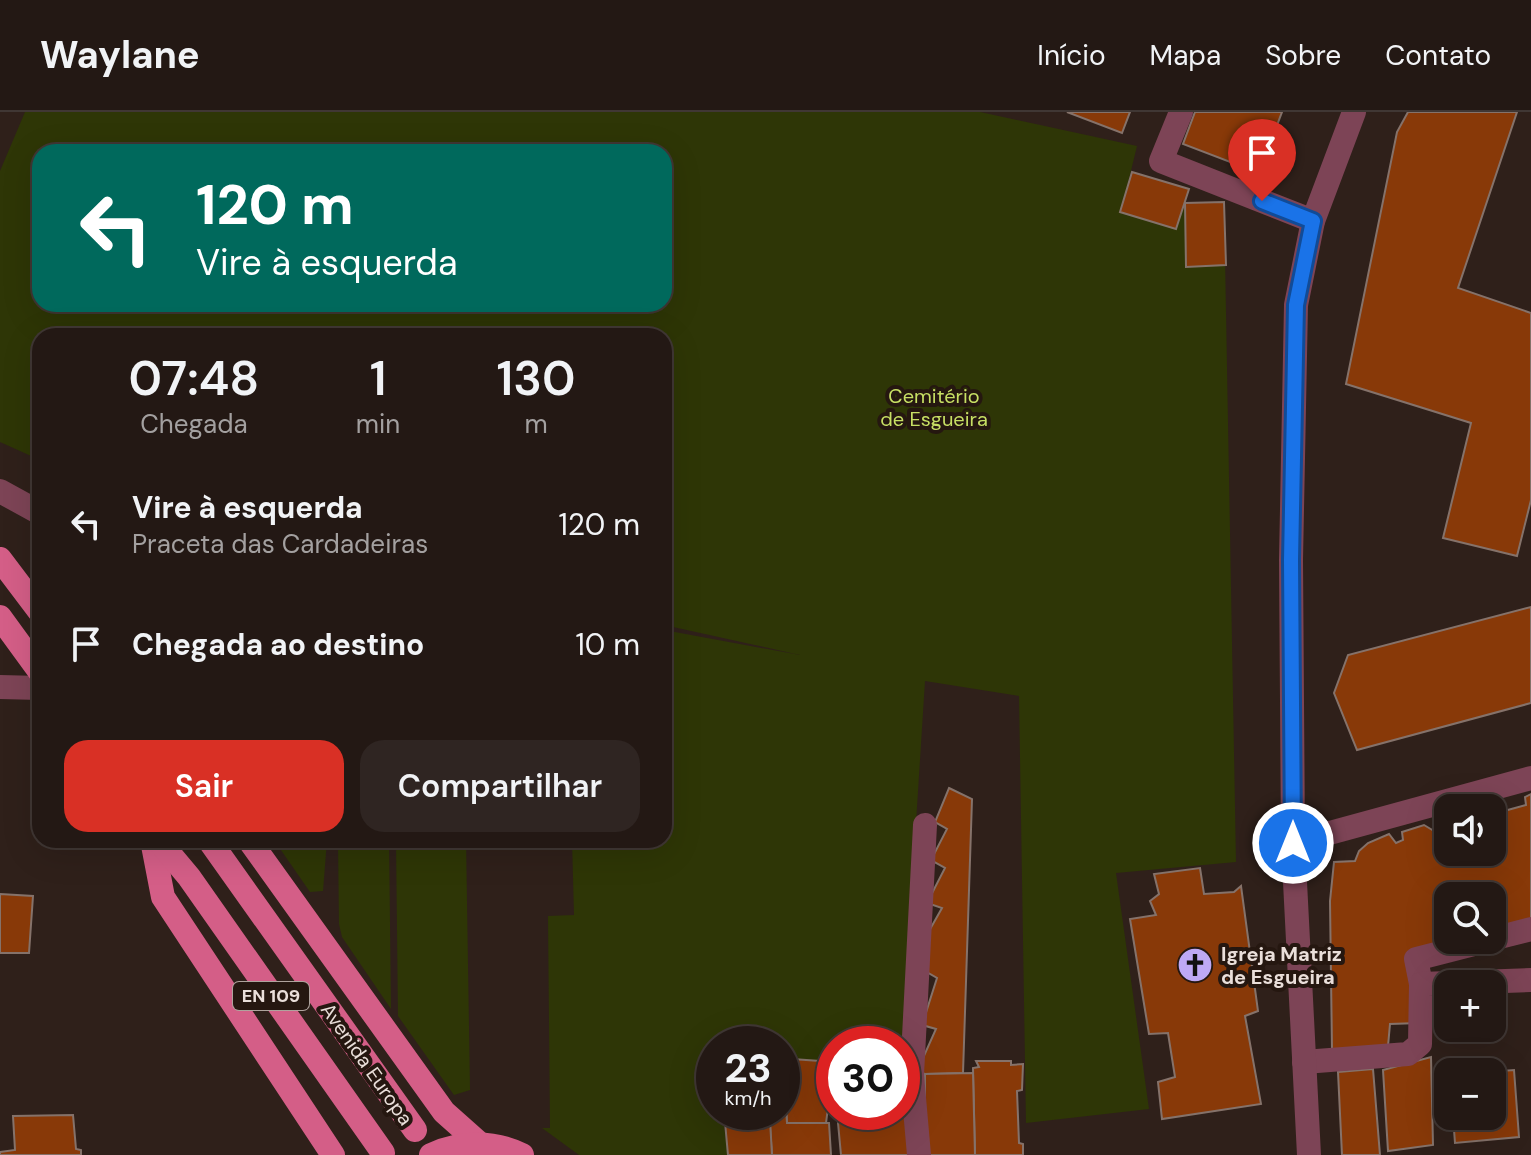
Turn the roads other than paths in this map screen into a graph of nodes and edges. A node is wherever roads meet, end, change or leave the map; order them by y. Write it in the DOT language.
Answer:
graph roads {
  1 [pos="1181,112"];
  2 [pos="1354,112"];
  3 [pos="1313,221"];
  4 [pos="0,491"];
  5 [pos="32,509"];
  6 [pos="0,559"];
  7 [pos="32,601"];
  8 [pos="0,617"];
  9 [pos="32,661"];
  10 [pos="0,687"];
  11 [pos="32,688"];
  12 [pos="1531,778"];
  13 [pos="925,825"];
  14 [pos="1293,843"];
  15 [pos="156,848"];
  16 [pos="162,848"];
  17 [pos="215,848"];
  18 [pos="255,848"];
  19 [pos="1531,929"];
  20 [pos="1506,936"];
  21 [pos="1435,954"];
  22 [pos="1531,980"];
  23 [pos="1506,981"];
  24 [pos="1421,984"];
  25 [pos="1434,984"];
  26 [pos="1304,1062"];
  27 [pos="415,1130"];
  28 [pos="480,1144"];
  29 [pos="383,1153"];
  30 [pos="333,1155"];
  31 [pos="431,1155"];
  32 [pos="522,1155"];
  33 [pos="919,1155"];
  34 [pos="1309,1155"];
  1 -- 3 [label="street"];
  2 -- 3 [label="street"];
  3 -- 14 [label="street"];
  4 -- 5 [label="street"];
  6 -- 7 [label="main road"];
  8 -- 9 [label="main road"];
  10 -- 11 [label="street"];
  12 -- 14 [label="street"];
  13 -- 33 [label="street"];
  14 -- 26 [label="street"];
  15 -- 30 [label="main road"];
  16 -- 29 [label="main road, Avenida Europa / EN 109"];
  17 -- 27 [label="main road, Avenida Europa / EN 109"];
  18 -- 28 [label="main road"];
  19 -- 20 [label="street"];
  21 -- 24 [label="street"];
  22 -- 23 [label="street"];
  24 -- 25 [label="street"];
  24 -- 26 [label="street"];
  26 -- 34 [label="street"];
  28 -- 31 [label="main road"];
  28 -- 32 [label="main road"];
}
